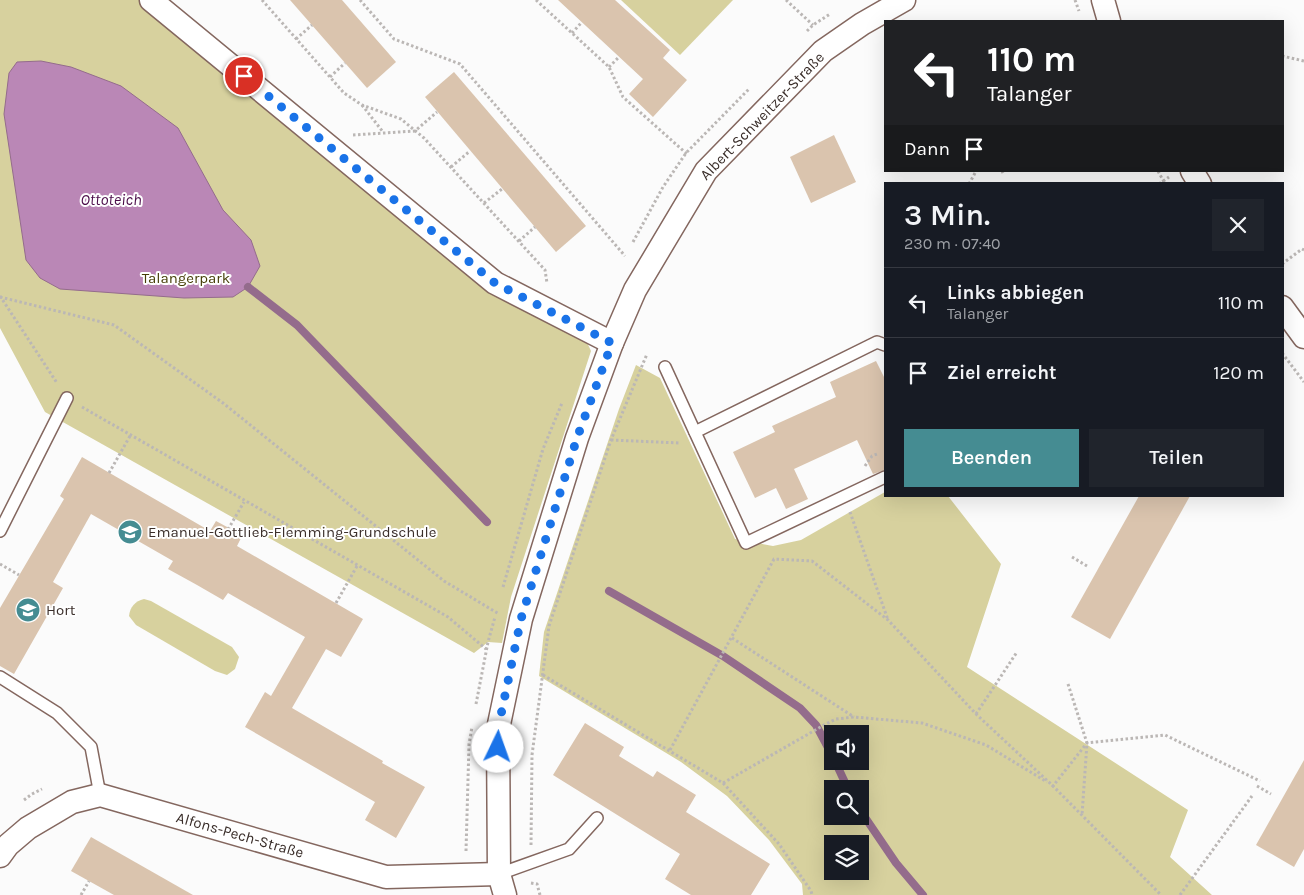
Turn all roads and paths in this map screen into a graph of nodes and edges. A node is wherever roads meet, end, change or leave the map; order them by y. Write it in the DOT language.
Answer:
graph roads {
  1 [pos="151,0"];
  2 [pos="263,0"];
  3 [pos="360,0"];
  4 [pos="536,0"];
  5 [pos="786,0"];
  6 [pos="904,0"];
  7 [pos="1103,0"];
  8 [pos="1109,20"];
  9 [pos="582,22"];
  10 [pos="813,24"];
  11 [pos="312,25"];
  12 [pos="572,33"];
  13 [pos="296,39"];
  14 [pos="1284,56"];
  15 [pos="619,57"];
  16 [pos="1304,61"];
  17 [pos="345,63"];
  18 [pos="609,67"];
  19 [pos="330,77"];
  20 [pos="362,105"];
  21 [pos="437,112"];
  22 [pos="415,131"];
  23 [pos="383,132"];
  24 [pos="366,134"];
  25 [pos="470,150"];
  26 [pos="450,167"];
  27 [pos="706,171"];
  28 [pos="502,188"];
  29 [pos="484,204"];
  30 [pos="535,227"];
  31 [pos="519,241"];
  32 [pos="1304,250"];
  33 [pos="625,256"];
  34 [pos="1284,262"];
  35 [pos="0,296"];
  36 [pos="1284,310"];
  37 [pos="550,311"];
  38 [pos="1304,337"];
  39 [pos="612,343"];
  40 [pos="884,345"];
  41 [pos="647,354"];
  42 [pos="1284,356"];
  43 [pos="665,367"];
  44 [pos="1304,382"];
  45 [pos="67,398"];
  46 [pos="695,432"];
  47 [pos="130,436"];
  48 [pos="611,440"];
  49 [pos="700,444"];
  50 [pos="876,454"];
  51 [pos="109,473"];
  52 [pos="884,477"];
  53 [pos="845,496"];
  54 [pos="244,502"];
  55 [pos="0,531"];
  56 [pos="223,538"];
  57 [pos="1072,557"];
  58 [pos="0,564"];
  59 [pos="357,566"];
  60 [pos="1087,566"];
  61 [pos="19,574"];
  62 [pos="336,603"];
  63 [pos="521,619"];
  64 [pos="888,620"];
  65 [pos="549,626"];
  66 [pos="732,638"];
  67 [pos="486,649"];
  68 [pos="1017,652"];
  69 [pos="543,675"];
  70 [pos="0,677"];
  71 [pos="1068,684"];
  72 [pos="976,714"];
  73 [pos="854,717"];
  74 [pos="1087,743"];
  75 [pos="670,750"];
  76 [pos="1260,781"];
  77 [pos="723,783"];
  78 [pos="1053,786"];
  79 [pos="1257,786"];
  80 [pos="1271,794"];
  81 [pos="100,795"];
  82 [pos="1252,796"];
  83 [pos="1082,815"];
  84 [pos="597,818"];
  85 [pos="0,856"];
  86 [pos="530,863"];
  87 [pos="499,874"];
  88 [pos="89,881"];
  89 [pos="537,884"];
  90 [pos="81,895"];
  91 [pos="506,895"];
  92 [pos="812,895"];
  93 [pos="1161,895"];
  94 [pos="1180,895"];
  1 -- 37 [label="street"];
  2 -- 13 [label="path"];
  3 -- 33 [label="path"];
  4 -- 12 [label="path"];
  5 -- 10 [label="path"];
  6 -- 27 [label="street, Albert-Schweitzer-Straße"];
  7 -- 8 [label="street"];
  9 -- 12 [label="path"];
  11 -- 13 [label="path"];
  12 -- 18 [label="path"];
  13 -- 19 [label="path"];
  14 -- 16 [label="path"];
  15 -- 18 [label="path"];
  17 -- 19 [label="path"];
  18 -- 27 [label="path"];
  19 -- 20 [label="path"];
  20 -- 22 [label="path"];
  20 -- 23 [label="path"];
  21 -- 22 [label="path"];
  22 -- 23 [label="path"];
  22 -- 26 [label="path"];
  23 -- 24 [label="path"];
  25 -- 26 [label="path"];
  26 -- 29 [label="path"];
  27 -- 39 [label="street, Albert-Schweitzer-Straße"];
  28 -- 29 [label="path"];
  29 -- 31 [label="path"];
  30 -- 31 [label="path"];
  31 -- 37 [label="path"];
  32 -- 34 [label="path"];
  35 -- 45 [label="path"];
  35 -- 63 [label="path"];
  36 -- 38 [label="street"];
  37 -- 39 [label="street"];
  39 -- 63 [label="street, Albert-Schweitzer-Straße"];
  40 -- 46 [label="lane"];
  41 -- 48 [label="path"];
  42 -- 44 [label="path"];
  43 -- 46 [label="lane"];
  45 -- 47 [label="path"];
  45 -- 55 [label="lane"];
  46 -- 49 [label="lane"];
  47 -- 51 [label="path"];
  47 -- 54 [label="path"];
  48 -- 49 [label="path"];
  48 -- 65 [label="path"];
  49 -- 53 [label="lane"];
  50 -- 53 [label="path"];
  52 -- 53 [label="lane"];
  53 -- 64 [label="path"];
  54 -- 56 [label="path"];
  54 -- 59 [label="path"];
  57 -- 60 [label="path"];
  58 -- 61 [label="path"];
  59 -- 62 [label="path"];
  59 -- 67 [label="path"];
  63 -- 65 [label="path"];
  63 -- 87 [label="street, Albert-Schweitzer-Straße"];
  64 -- 66 [label="path"];
  64 -- 72 [label="path"];
  65 -- 69 [label="path"];
  66 -- 73 [label="path"];
  66 -- 75 [label="path"];
  68 -- 72 [label="path"];
  69 -- 75 [label="path"];
  69 -- 86 [label="path"];
  70 -- 81 [label="lane"];
  71 -- 74 [label="path"];
  72 -- 78 [label="path"];
  73 -- 77 [label="path"];
  73 -- 78 [label="path"];
  74 -- 76 [label="path"];
  74 -- 78 [label="path"];
  74 -- 83 [label="path"];
  75 -- 77 [label="path"];
  77 -- 92 [label="path"];
  78 -- 83 [label="path"];
  79 -- 80 [label="path"];
  81 -- 85 [label="street"];
  81 -- 87 [label="street, Alfons-Pech-Straße"];
  82 -- 94 [label="path"];
  83 -- 93 [label="path"];
  84 -- 86 [label="lane"];
  86 -- 87 [label="lane"];
  86 -- 89 [label="path"];
  87 -- 91 [label="street, Albert-Schweitzer-Straße"];
  88 -- 90 [label="path"];
}
